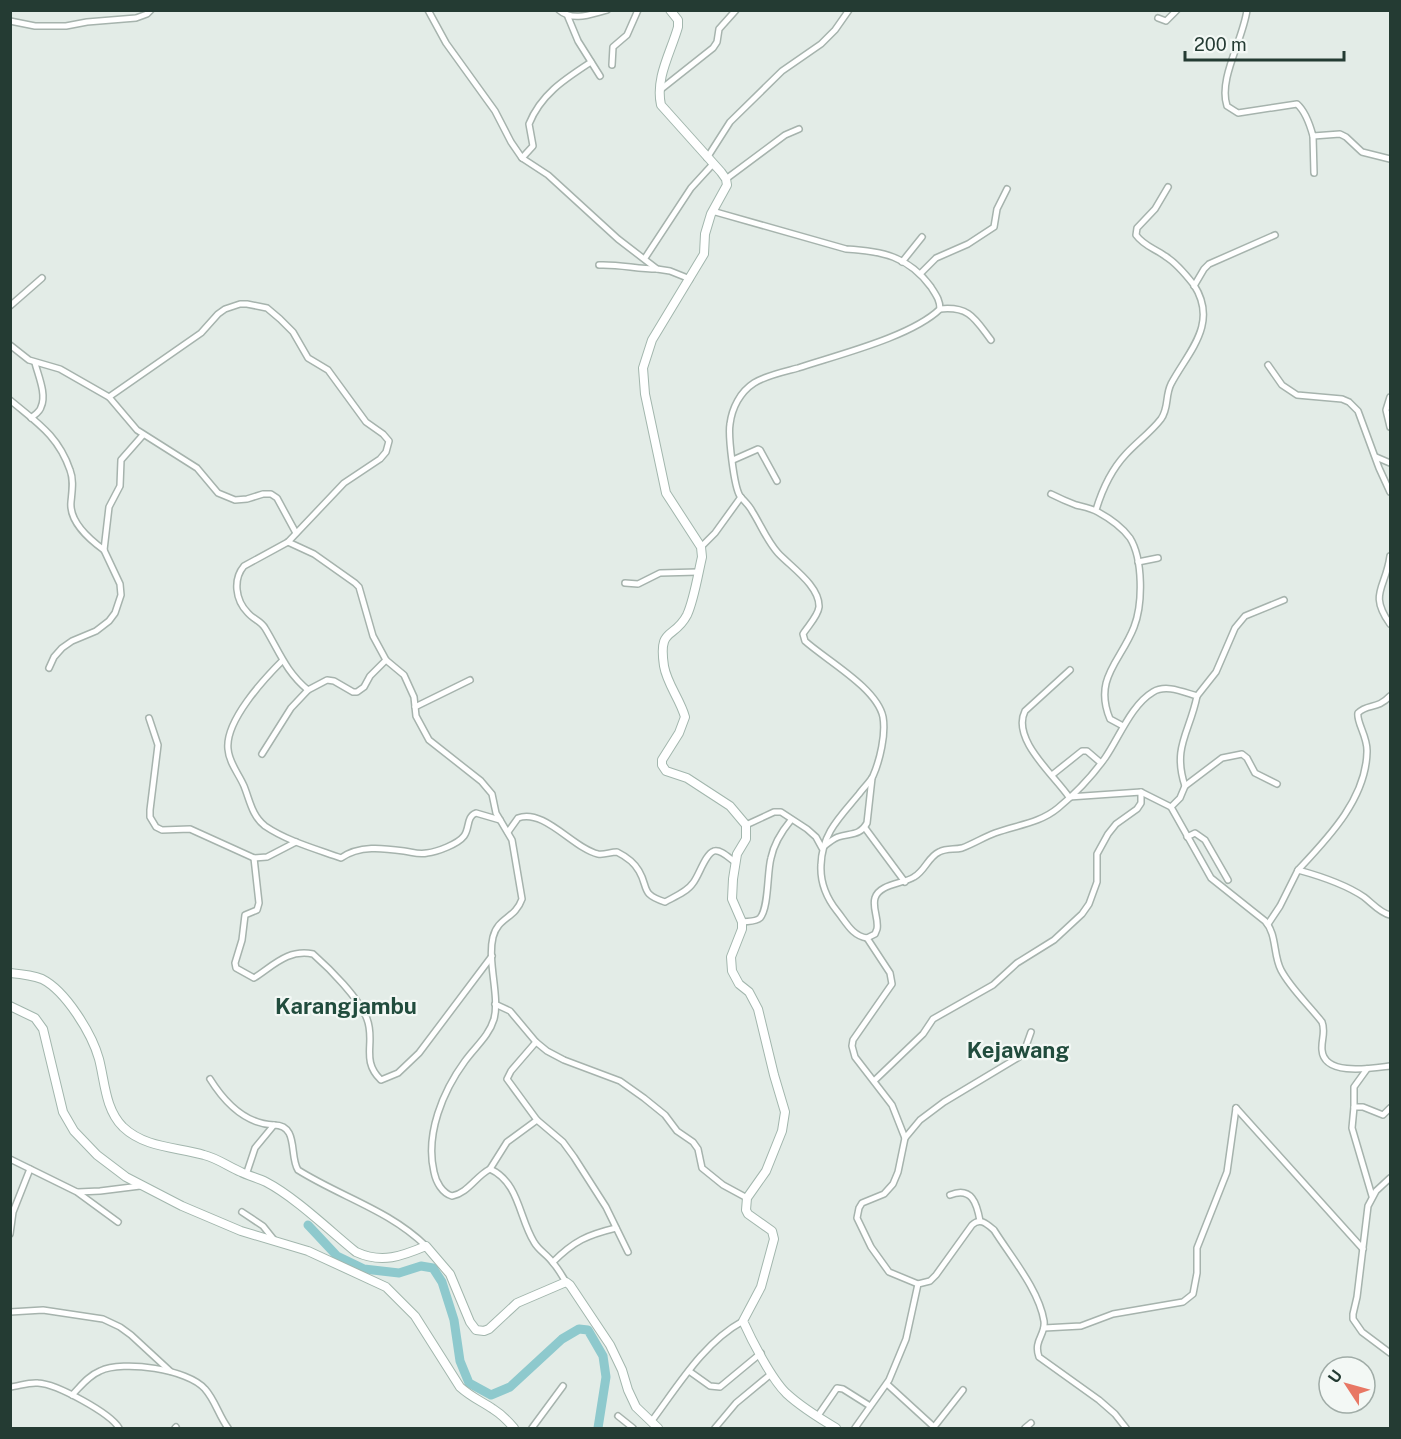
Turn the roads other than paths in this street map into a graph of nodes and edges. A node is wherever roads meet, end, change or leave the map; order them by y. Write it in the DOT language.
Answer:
graph roads {
  1 [pos="151,10"];
  2 [pos="428,10"];
  3 [pos="559,10"];
  4 [pos="607,10"];
  5 [pos="638,10"];
  6 [pos="670,10"];
  7 [pos="736,10"];
  8 [pos="849,10"];
  9 [pos="1177,10"];
  10 [pos="1247,10"];
  11 [pos="568,17"];
  12 [pos="1158,18"];
  13 [pos="10,21"];
  14 [pos="591,62"];
  15 [pos="612,65"];
  16 [pos="600,76"];
  17 [pos="660,90"];
  18 [pos="799,129"];
  19 [pos="1313,136"];
  20 [pos="522,158"];
  21 [pos="707,158"];
  22 [pos="1390,159"];
  23 [pos="713,164"];
  24 [pos="1314,173"];
  25 [pos="726,179"];
  26 [pos="1168,187"];
  27 [pos="1007,189"];
  28 [pos="711,214"];
  29 [pos="1275,235"];
  30 [pos="922,237"];
  31 [pos="645,258"];
  32 [pos="903,262"];
  33 [pos="599,265"];
  34 [pos="657,269"];
  35 [pos="920,274"];
  36 [pos="42,278"];
  37 [pos="690,279"];
  38 [pos="1194,286"];
  39 [pos="10,306"];
  40 [pos="940,309"];
  41 [pos="991,340"];
  42 [pos="10,345"];
  43 [pos="34,363"];
  44 [pos="1268,365"];
  45 [pos="109,397"];
  46 [pos="1390,397"];
  47 [pos="10,400"];
  48 [pos="31,418"];
  49 [pos="1390,427"];
  50 [pos="142,435"];
  51 [pos="1376,457"];
  52 [pos="733,460"];
  53 [pos="1390,463"];
  54 [pos="777,481"];
  55 [pos="1390,492"];
  56 [pos="1051,494"];
  57 [pos="741,497"];
  58 [pos="1096,510"];
  59 [pos="296,534"];
  60 [pos="288,542"];
  61 [pos="704,545"];
  62 [pos="104,550"];
  63 [pos="1158,558"];
  64 [pos="1390,561"];
  65 [pos="1138,562"];
  66 [pos="698,572"];
  67 [pos="625,583"];
  68 [pos="1284,600"];
  69 [pos="1390,624"];
  70 [pos="386,660"];
  71 [pos="282,661"];
  72 [pos="49,668"];
  73 [pos="1070,670"];
  74 [pos="470,680"];
  75 [pos="308,690"];
  76 [pos="1197,696"];
  77 [pos="1390,696"];
  78 [pos="415,707"];
  79 [pos="149,718"];
  80 [pos="1123,726"];
  81 [pos="262,754"];
  82 [pos="1101,763"];
  83 [pos="1052,775"];
  84 [pos="873,777"];
  85 [pos="1277,784"];
  86 [pos="1185,786"];
  87 [pos="1141,792"];
  88 [pos="1069,797"];
  89 [pos="1171,807"];
  90 [pos="500,820"];
  91 [pos="791,820"];
  92 [pos="746,825"];
  93 [pos="865,828"];
  94 [pos="508,832"];
  95 [pos="1187,837"];
  96 [pos="296,842"];
  97 [pos="822,848"];
  98 [pos="254,858"];
  99 [pos="735,862"];
  100 [pos="1298,870"];
  101 [pos="1228,880"];
  102 [pos="905,882"];
  103 [pos="1390,915"];
  104 [pos="742,922"];
  105 [pos="1268,924"];
  106 [pos="867,938"];
  107 [pos="492,956"];
  108 [pos="10,973"];
  109 [pos="495,1004"];
  110 [pos="10,1006"];
  111 [pos="1031,1032"];
  112 [pos="536,1042"];
  113 [pos="1390,1066"];
  114 [pos="1367,1069"];
  115 [pos="210,1080"];
  116 [pos="875,1080"];
  117 [pos="1354,1107"];
  118 [pos="1390,1108"];
  119 [pos="537,1120"];
  120 [pos="274,1125"];
  121 [pos="905,1138"];
  122 [pos="10,1158"];
  123 [pos="30,1169"];
  124 [pos="490,1169"];
  125 [pos="246,1175"];
  126 [pos="1390,1178"];
  127 [pos="142,1186"];
  128 [pos="76,1192"];
  129 [pos="950,1195"];
  130 [pos="1372,1196"];
  131 [pos="747,1198"];
  132 [pos="242,1212"];
  133 [pos="980,1221"];
  134 [pos="118,1222"];
  135 [pos="616,1228"];
  136 [pos="10,1234"];
  137 [pos="276,1242"];
  138 [pos="426,1246"];
  139 [pos="1363,1249"];
  140 [pos="628,1252"];
  141 [pos="553,1262"];
  142 [pos="566,1282"];
  143 [pos="918,1284"];
  144 [pos="10,1312"];
  145 [pos="743,1321"];
  146 [pos="1044,1328"];
  147 [pos="761,1353"];
  148 [pos="1390,1353"];
  149 [pos="689,1371"];
  150 [pos="171,1372"];
  151 [pos="771,1374"];
  152 [pos="887,1384"];
  153 [pos="562,1386"];
  154 [pos="10,1387"];
  155 [pos="963,1390"];
  156 [pos="72,1395"];
  157 [pos="870,1406"];
  158 [pos="618,1416"];
  159 [pos="818,1417"];
  160 [pos="651,1422"];
  161 [pos="1031,1423"];
  162 [pos="119,1428"];
  163 [pos="228,1428"];
  164 [pos="514,1428"];
  165 [pos="532,1428"];
  166 [pos="633,1428"];
  167 [pos="658,1428"];
  168 [pos="715,1428"];
  169 [pos="837,1428"];
  170 [pos="855,1428"];
  171 [pos="934,1428"];
  172 [pos="1025,1428"];
  173 [pos="1126,1428"];
  1 -- 13 [label="street"];
  2 -- 20 [label="street"];
  3 -- 11 [label="street"];
  4 -- 11 [label="street"];
  5 -- 15 [label="street"];
  6 -- 17 [label="street"];
  7 -- 17 [label="street"];
  8 -- 21 [label="street"];
  9 -- 12 [label="street"];
  10 -- 19 [label="street"];
  11 -- 14 [label="street"];
  14 -- 16 [label="street"];
  14 -- 20 [label="street"];
  17 -- 21 [label="street"];
  18 -- 25 [label="street"];
  19 -- 22 [label="street"];
  19 -- 24 [label="street"];
  20 -- 31 [label="street"];
  21 -- 23 [label="street"];
  23 -- 25 [label="street"];
  23 -- 31 [label="street"];
  25 -- 28 [label="street"];
  26 -- 38 [label="street"];
  27 -- 35 [label="street"];
  28 -- 32 [label="street"];
  28 -- 37 [label="street"];
  29 -- 38 [label="street"];
  30 -- 32 [label="street"];
  31 -- 34 [label="street"];
  32 -- 35 [label="street"];
  33 -- 34 [label="street"];
  34 -- 37 [label="street"];
  35 -- 40 [label="street"];
  36 -- 39 [label="street"];
  37 -- 61 [label="street"];
  38 -- 58 [label="street"];
  40 -- 41 [label="street"];
  40 -- 52 [label="street"];
  42 -- 43 [label="street"];
  43 -- 45 [label="street"];
  43 -- 48 [label="street"];
  44 -- 51 [label="street"];
  45 -- 50 [label="street"];
  45 -- 59 [label="street"];
  46 -- 49 [label="street"];
  47 -- 48 [label="street"];
  48 -- 62 [label="street"];
  50 -- 59 [label="street"];
  50 -- 62 [label="street"];
  51 -- 53 [label="street"];
  51 -- 55 [label="street"];
  52 -- 54 [label="street"];
  52 -- 57 [label="street"];
  56 -- 58 [label="street"];
  57 -- 61 [label="street"];
  57 -- 84 [label="street"];
  58 -- 65 [label="street"];
  59 -- 60 [label="street"];
  60 -- 70 [label="street"];
  60 -- 71 [label="street"];
  61 -- 66 [label="street"];
  62 -- 72 [label="street"];
  63 -- 65 [label="street"];
  64 -- 69 [label="street"];
  65 -- 80 [label="street"];
  66 -- 67 [label="street"];
  66 -- 92 [label="street"];
  68 -- 76 [label="street"];
  70 -- 75 [label="street"];
  70 -- 78 [label="street"];
  71 -- 75 [label="street"];
  71 -- 96 [label="street"];
  73 -- 83 [label="street"];
  74 -- 78 [label="street"];
  75 -- 81 [label="street"];
  76 -- 80 [label="street"];
  76 -- 86 [label="street"];
  77 -- 100 [label="street"];
  78 -- 90 [label="street"];
  79 -- 98 [label="street"];
  80 -- 82 [label="street"];
  82 -- 83 [label="street"];
  82 -- 88 [label="street"];
  83 -- 88 [label="street"];
  84 -- 93 [label="street"];
  84 -- 97 [label="street"];
  85 -- 86 [label="street"];
  86 -- 89 [label="street"];
  87 -- 88 [label="street"];
  87 -- 89 [label="street"];
  87 -- 116 [label="street"];
  88 -- 102 [label="street"];
  89 -- 95 [label="street"];
  90 -- 94 [label="street"];
  90 -- 96 [label="street"];
  91 -- 92 [label="street"];
  91 -- 97 [label="street"];
  91 -- 104 [label="street"];
  92 -- 99 [label="street"];
  93 -- 97 [label="street"];
  93 -- 102 [label="street"];
  94 -- 99 [label="street"];
  94 -- 107 [label="street"];
  95 -- 101 [label="street"];
  95 -- 105 [label="street"];
  96 -- 98 [label="street"];
  97 -- 106 [label="street"];
  98 -- 107 [label="street"];
  99 -- 104 [label="street"];
  100 -- 103 [label="street"];
  100 -- 105 [label="street"];
  102 -- 106 [label="street"];
  104 -- 131 [label="street"];
  105 -- 114 [label="street"];
  106 -- 116 [label="street"];
  107 -- 109 [label="street"];
  108 -- 125 [label="street"];
  109 -- 112 [label="street"];
  109 -- 124 [label="street"];
  110 -- 127 [label="street"];
  111 -- 121 [label="street"];
  112 -- 119 [label="street"];
  112 -- 131 [label="street"];
  113 -- 114 [label="street"];
  114 -- 117 [label="street"];
  115 -- 120 [label="street"];
  116 -- 121 [label="street"];
  117 -- 118 [label="street"];
  117 -- 130 [label="street"];
  119 -- 124 [label="street"];
  119 -- 135 [label="street"];
  120 -- 125 [label="street"];
  120 -- 138 [label="street"];
  121 -- 143 [label="street"];
  122 -- 123 [label="street"];
  123 -- 128 [label="street"];
  123 -- 136 [label="street"];
  124 -- 141 [label="street"];
  125 -- 138 [label="street"];
  126 -- 130 [label="street"];
  127 -- 128 [label="street"];
  127 -- 137 [label="street"];
  128 -- 134 [label="street"];
  129 -- 133 [label="street"];
  130 -- 139 [label="street"];
  131 -- 145 [label="street"];
  132 -- 137 [label="street"];
  133 -- 143 [label="street"];
  133 -- 146 [label="street"];
  135 -- 140 [label="street"];
  135 -- 141 [label="street"];
  137 -- 164 [label="street"];
  138 -- 142 [label="street"];
  139 -- 146 [label="street"];
  139 -- 148 [label="street"];
  141 -- 142 [label="street"];
  142 -- 160 [label="street"];
  143 -- 152 [label="street"];
  144 -- 150 [label="street"];
  145 -- 147 [label="street"];
  145 -- 149 [label="street"];
  146 -- 173 [label="street"];
  147 -- 149 [label="street"];
  147 -- 151 [label="street"];
  149 -- 160 [label="street"];
  150 -- 156 [label="street"];
  150 -- 163 [label="street"];
  151 -- 159 [label="street"];
  151 -- 168 [label="street"];
  152 -- 157 [label="street"];
  152 -- 171 [label="street"];
  153 -- 165 [label="street"];
  154 -- 156 [label="street"];
  155 -- 171 [label="street"];
  156 -- 162 [label="street"];
  157 -- 159 [label="street"];
  157 -- 170 [label="street"];
  158 -- 166 [label="street"];
  159 -- 169 [label="street"];
  160 -- 167 [label="street"];
  161 -- 172 [label="street"];
}
